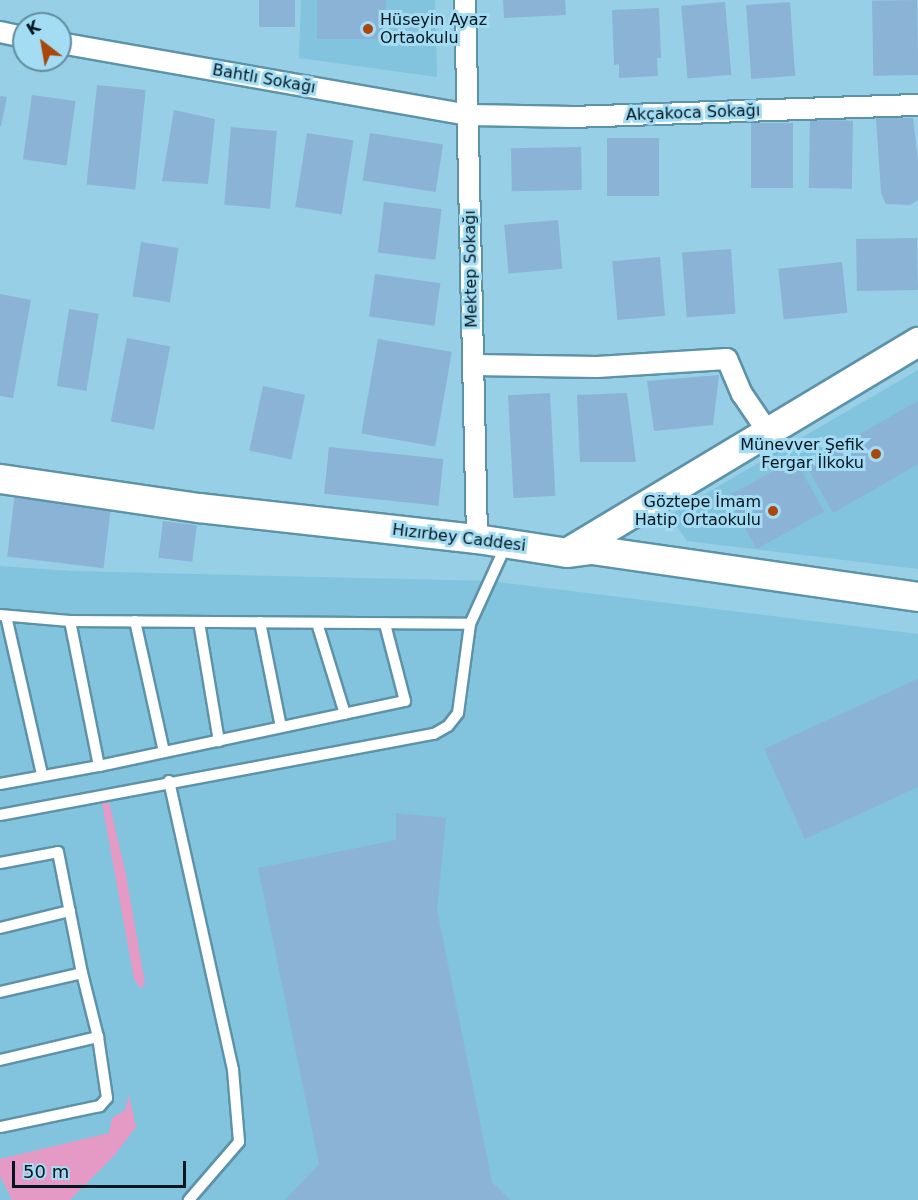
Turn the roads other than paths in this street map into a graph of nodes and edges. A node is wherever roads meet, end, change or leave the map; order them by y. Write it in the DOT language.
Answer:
graph roads {
  1 [pos="465,0"];
  2 [pos="72,45"];
  3 [pos="918,105"];
  4 [pos="468,115"];
  5 [pos="918,342"];
  6 [pos="918,359"];
  7 [pos="474,365"];
  8 [pos="771,437"];
  9 [pos="0,479"];
  10 [pos="477,539"];
  11 [pos="507,545"];
  12 [pos="579,551"];
  13 [pos="918,597"];
  14 [pos="3,615"];
  15 [pos="70,621"];
  16 [pos="135,621"];
  17 [pos="200,622"];
  18 [pos="260,622"];
  19 [pos="316,623"];
  20 [pos="385,624"];
  21 [pos="470,624"];
  22 [pos="345,714"];
  23 [pos="281,727"];
  24 [pos="219,741"];
  25 [pos="164,753"];
  26 [pos="99,766"];
  27 [pos="42,775"];
  28 [pos="169,781"];
  29 [pos="0,784"];
  30 [pos="0,815"];
  31 [pos="0,863"];
  32 [pos="70,912"];
  33 [pos="0,928"];
  34 [pos="82,973"];
  35 [pos="0,992"];
  36 [pos="98,1037"];
  37 [pos="0,1060"];
  38 [pos="0,1128"];
  39 [pos="189,1200"];
  1 -- 4 [label="street, Mektep Sokağı"];
  2 -- 4 [label="street, Bahtlı Sokağı"];
  3 -- 4 [label="street, Akçakoca Sokağı"];
  4 -- 7 [label="street, Mektep Sokağı"];
  5 -- 8 [label="street"];
  6 -- 8 [label="street"];
  7 -- 8 [label="street"];
  7 -- 10 [label="street, Mektep Sokağı"];
  8 -- 12 [label="street"];
  9 -- 10 [label="street, Hızırbey Caddesi"];
  10 -- 11 [label="street, Hızırbey Caddesi"];
  11 -- 12 [label="street, Hızırbey Caddesi"];
  11 -- 21 [label="lane"];
  12 -- 13 [label="street, Hızırbey Caddesi"];
  14 -- 15 [label="lane"];
  14 -- 27 [label="lane"];
  15 -- 16 [label="lane"];
  15 -- 26 [label="lane"];
  16 -- 17 [label="lane"];
  16 -- 25 [label="lane"];
  17 -- 18 [label="lane"];
  17 -- 24 [label="lane"];
  18 -- 19 [label="lane"];
  18 -- 23 [label="lane"];
  19 -- 20 [label="lane"];
  19 -- 22 [label="lane"];
  20 -- 21 [label="lane"];
  20 -- 22 [label="lane"];
  21 -- 28 [label="lane"];
  22 -- 23 [label="lane"];
  23 -- 24 [label="lane"];
  24 -- 25 [label="lane"];
  25 -- 26 [label="lane"];
  26 -- 27 [label="lane"];
  27 -- 29 [label="lane"];
  28 -- 30 [label="lane"];
  28 -- 39 [label="lane"];
  31 -- 32 [label="lane"];
  32 -- 33 [label="lane"];
  32 -- 34 [label="lane"];
  34 -- 35 [label="lane"];
  34 -- 36 [label="lane"];
  36 -- 37 [label="lane"];
  36 -- 38 [label="lane"];
}
